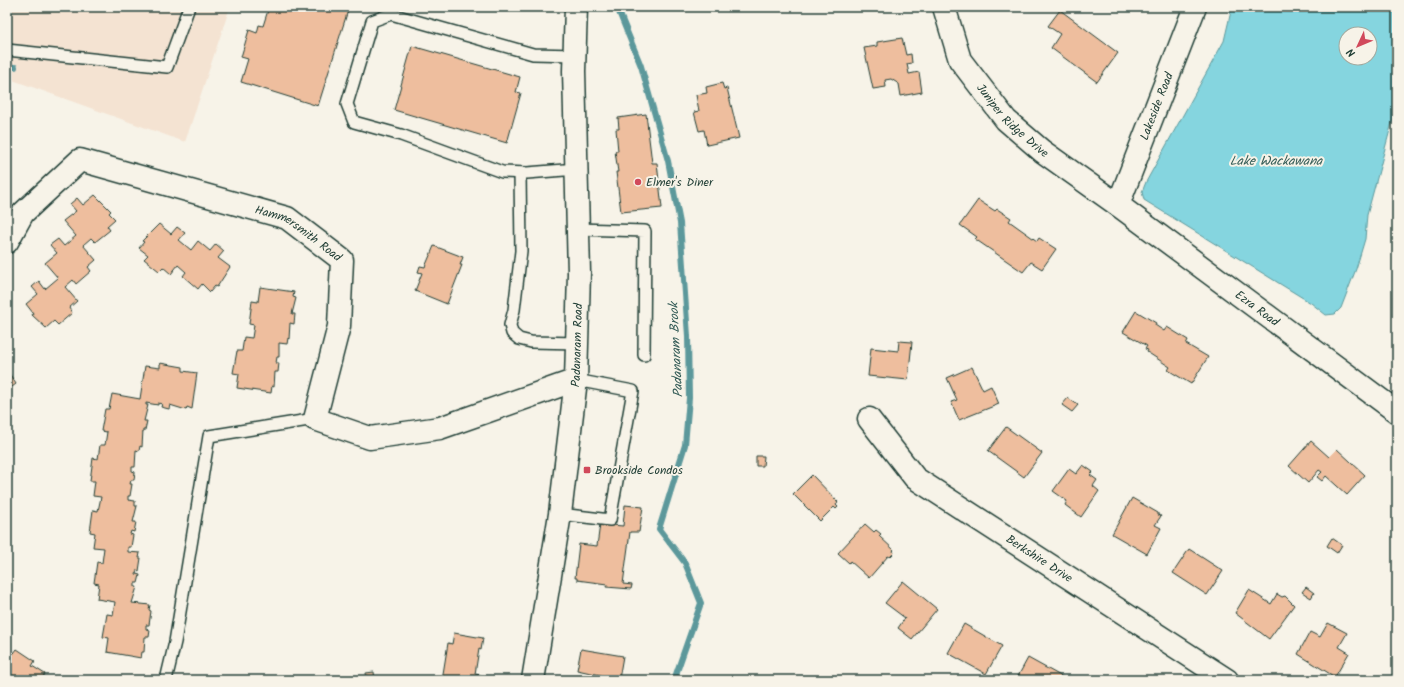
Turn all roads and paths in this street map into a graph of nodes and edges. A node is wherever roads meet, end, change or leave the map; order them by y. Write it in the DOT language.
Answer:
graph roads {
  1 [pos="189,7"];
  2 [pos="576,7"];
  3 [pos="944,7"];
  4 [pos="1195,7"];
  5 [pos="7,50"];
  6 [pos="575,55"];
  7 [pos="577,169"];
  8 [pos="520,173"];
  9 [pos="1118,205"];
  10 [pos="578,229"];
  11 [pos="7,242"];
  12 [pos="578,344"];
  13 [pos="644,355"];
  14 [pos="576,380"];
  15 [pos="1397,412"];
  16 [pos="315,419"];
  17 [pos="869,419"];
  18 [pos="560,514"];
  19 [pos="166,680"];
  20 [pos="533,680"];
  21 [pos="1227,680"];
  1 -- 5 [label="lane"];
  2 -- 6 [label="street, Padanaram Road"];
  3 -- 9 [label="street, Juniper Ridge Drive"];
  4 -- 9 [label="street, Lakeside Road"];
  6 -- 7 [label="street, Padanaram Road"];
  6 -- 8 [label="lane"];
  7 -- 8 [label="lane"];
  7 -- 10 [label="street, Padanaram Road"];
  8 -- 12 [label="lane"];
  9 -- 15 [label="street, Ezra Road"];
  10 -- 12 [label="street, Padanaram Road"];
  10 -- 13 [label="lane"];
  11 -- 16 [label="street, Hammersmith Road"];
  12 -- 14 [label="street, Padanaram Road"];
  14 -- 16 [label="street"];
  14 -- 18 [label="street, Padanaram Road"];
  14 -- 18 [label="lane"];
  16 -- 19 [label="lane"];
  17 -- 21 [label="street, Berkshire Drive"];
  18 -- 20 [label="street, Padanaram Road"];
}
